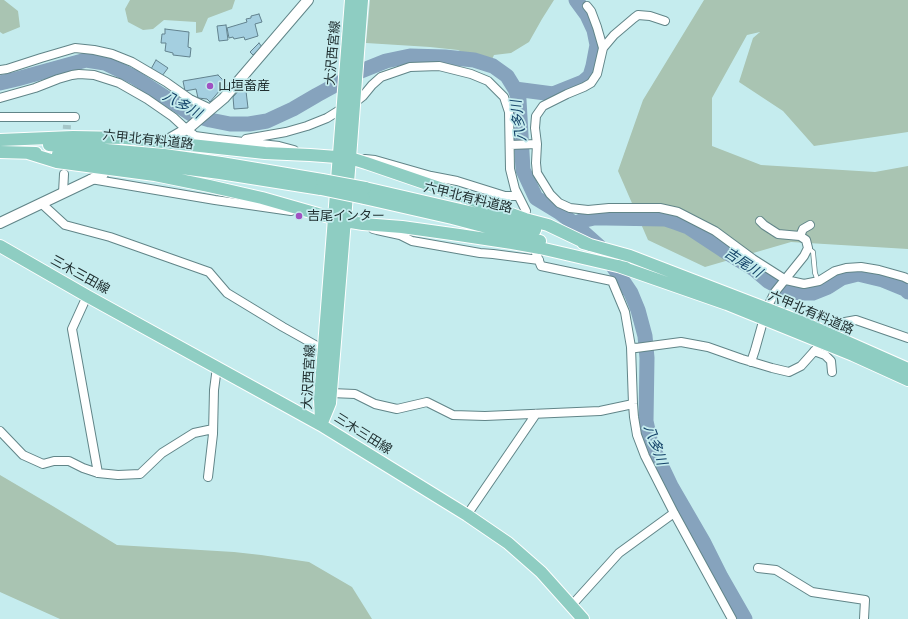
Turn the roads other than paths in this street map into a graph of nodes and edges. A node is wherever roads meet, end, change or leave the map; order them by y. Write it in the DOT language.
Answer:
graph roads {
  1 [pos="308,0"];
  2 [pos="351,0"];
  3 [pos="362,0"];
  4 [pos="587,6"];
  5 [pos="665,21"];
  6 [pos="603,48"];
  7 [pos="352,65"];
  8 [pos="0,70"];
  9 [pos="0,98"];
  10 [pos="347,104"];
  11 [pos="212,110"];
  12 [pos="0,117"];
  13 [pos="70,119"];
  14 [pos="188,128"];
  15 [pos="171,138"];
  16 [pos="221,139"];
  17 [pos="0,141"];
  18 [pos="536,144"];
  19 [pos="512,145"];
  20 [pos="0,152"];
  21 [pos="28,153"];
  22 [pos="310,155"];
  23 [pos="345,158"];
  24 [pos="64,174"];
  25 [pos="103,174"];
  26 [pos="91,179"];
  27 [pos="321,184"];
  28 [pos="63,193"];
  29 [pos="364,193"];
  30 [pos="518,196"];
  31 [pos="41,203"];
  32 [pos="526,211"];
  33 [pos="318,214"];
  34 [pos="340,219"];
  35 [pos="760,220"];
  36 [pos="0,223"];
  37 [pos="363,224"];
  38 [pos="810,224"];
  39 [pos="800,236"];
  40 [pos="590,245"];
  41 [pos="0,246"];
  42 [pos="808,248"];
  43 [pos="626,268"];
  44 [pos="908,280"];
  45 [pos="784,281"];
  46 [pos="818,281"];
  47 [pos="87,296"];
  48 [pos="770,302"];
  49 [pos="762,325"];
  50 [pos="836,330"];
  51 [pos="908,338"];
  52 [pos="633,347"];
  53 [pos="324,350"];
  54 [pos="751,362"];
  55 [pos="218,367"];
  56 [pos="908,369"];
  57 [pos="832,372"];
  58 [pos="908,380"];
  59 [pos="331,393"];
  60 [pos="633,404"];
  61 [pos="536,414"];
  62 [pos="321,425"];
  63 [pos="213,429"];
  64 [pos="0,432"];
  65 [pos="98,473"];
  66 [pos="208,477"];
  67 [pos="674,513"];
  68 [pos="468,515"];
  69 [pos="758,568"];
  70 [pos="571,606"];
  71 [pos="583,619"];
  72 [pos="732,619"];
  73 [pos="864,619"];
  1 -- 11 [label="street"];
  2 -- 7 [label="main road, 大沢西宮線"];
  3 -- 7 [label="main road, 大沢西宮線"];
  4 -- 6 [label="street"];
  5 -- 6 [label="street"];
  6 -- 18 [label="street"];
  7 -- 10 [label="main road, 大沢西宮線"];
  8 -- 11 [label="street"];
  9 -- 14 [label="street"];
  10 -- 16 [label="street"];
  10 -- 19 [label="street"];
  10 -- 23 [label="main road, 大沢西宮線"];
  11 -- 14 [label="street"];
  12 -- 13 [label="street"];
  14 -- 15 [label="street"];
  14 -- 16 [label="street"];
  16 -- 22 [label="street"];
  17 -- 22 [label="main road"];
  17 -- 27 [label="main road, 六甲北有料道路"];
  18 -- 19 [label="street"];
  18 -- 45 [label="street"];
  19 -- 30 [label="street"];
  20 -- 21 [label="main road, 六甲北有料道路"];
  21 -- 27 [label="main road, 六甲北有料道路"];
  21 -- 33 [label="main road"];
  22 -- 23 [label="main road"];
  23 -- 30 [label="street"];
  23 -- 34 [label="main road, 大沢西宮線"];
  23 -- 40 [label="main road"];
  24 -- 28 [label="street"];
  25 -- 26 [label="street"];
  26 -- 28 [label="street"];
  26 -- 33 [label="street"];
  27 -- 29 [label="main road, 六甲北有料道路, bridge"];
  28 -- 31 [label="street"];
  29 -- 40 [label="main road, 六甲北有料道路"];
  29 -- 43 [label="main road, 六甲北有料道路"];
  30 -- 32 [label="street"];
  31 -- 36 [label="street"];
  31 -- 53 [label="street"];
  33 -- 34 [label="main road"];
  34 -- 37 [label="main road"];
  34 -- 53 [label="main road, 大沢西宮線"];
  34 -- 59 [label="main road, 大沢西宮線"];
  35 -- 39 [label="street"];
  37 -- 43 [label="main road"];
  37 -- 52 [label="street"];
  38 -- 39 [label="street"];
  39 -- 42 [label="street"];
  40 -- 56 [label="main road, 六甲北有料道路"];
  41 -- 47 [label="main road, 三木三田線"];
  42 -- 45 [label="street"];
  42 -- 46 [label="lane"];
  43 -- 58 [label="main road, 六甲北有料道路"];
  44 -- 46 [label="street"];
  45 -- 46 [label="street"];
  45 -- 48 [label="street"];
  47 -- 55 [label="main road, 三木三田線"];
  47 -- 65 [label="street"];
  49 -- 54 [label="street"];
  50 -- 51 [label="street"];
  52 -- 54 [label="street"];
  52 -- 60 [label="street"];
  53 -- 62 [label="main road, 大沢西宮線"];
  54 -- 57 [label="street"];
  55 -- 62 [label="main road, 三木三田線"];
  55 -- 63 [label="street"];
  59 -- 61 [label="street"];
  59 -- 62 [label="main road, 大沢西宮線"];
  60 -- 61 [label="street"];
  60 -- 67 [label="street"];
  61 -- 68 [label="street"];
  62 -- 68 [label="main road, 三木三田線"];
  63 -- 65 [label="street"];
  63 -- 66 [label="street"];
  64 -- 65 [label="street"];
  67 -- 70 [label="street"];
  67 -- 72 [label="street"];
  68 -- 70 [label="main road, 三木三田線"];
  69 -- 73 [label="street"];
  70 -- 71 [label="main road, 三木三田線"];
}
